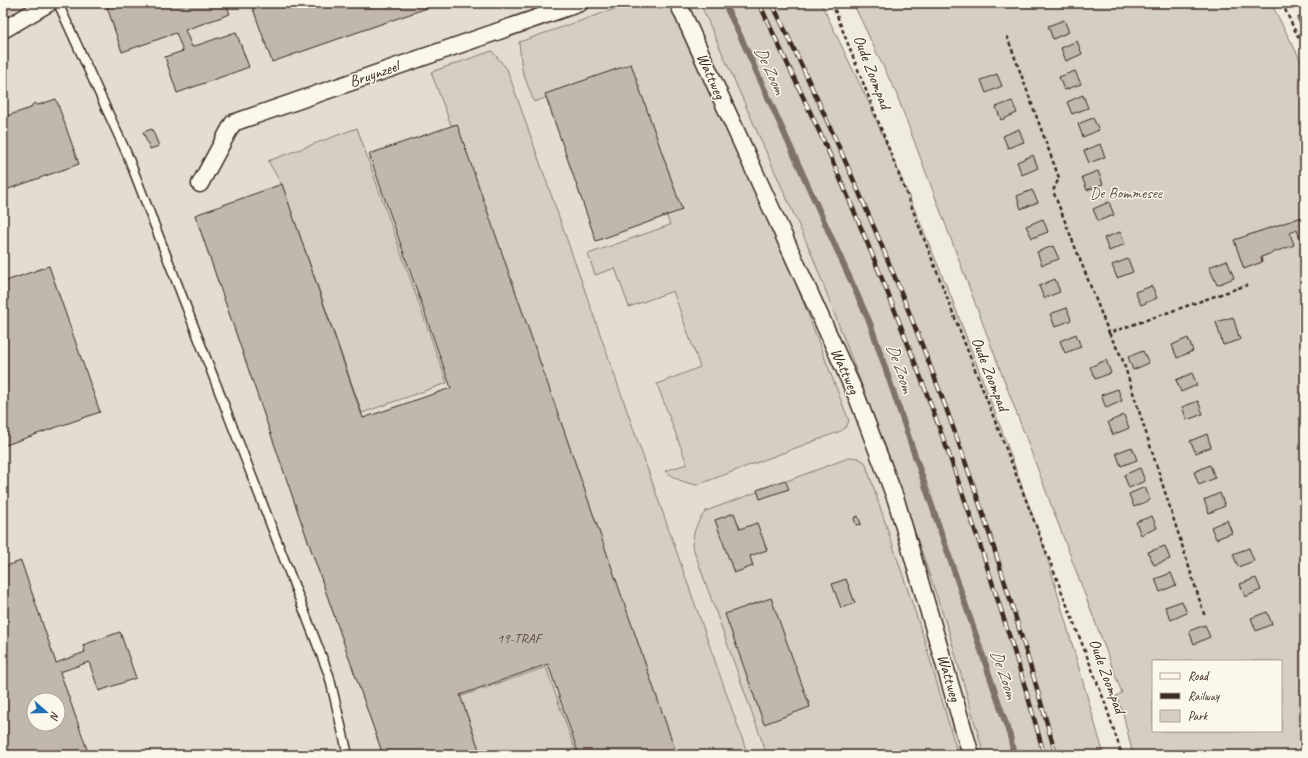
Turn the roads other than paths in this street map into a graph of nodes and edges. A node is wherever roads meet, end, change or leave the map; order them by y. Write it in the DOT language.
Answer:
graph roads {
  1 [pos="49,3"];
  2 [pos="58,3"];
  3 [pos="580,3"];
  4 [pos="678,3"];
  5 [pos="3,30"];
  6 [pos="200,184"];
  7 [pos="348,755"];
  8 [pos="972,755"];
  1 -- 5 [label="street"];
  2 -- 7 [label="lane"];
  3 -- 6 [label="street, Bruynzeel"];
  4 -- 8 [label="street, Wattweg"];
}
